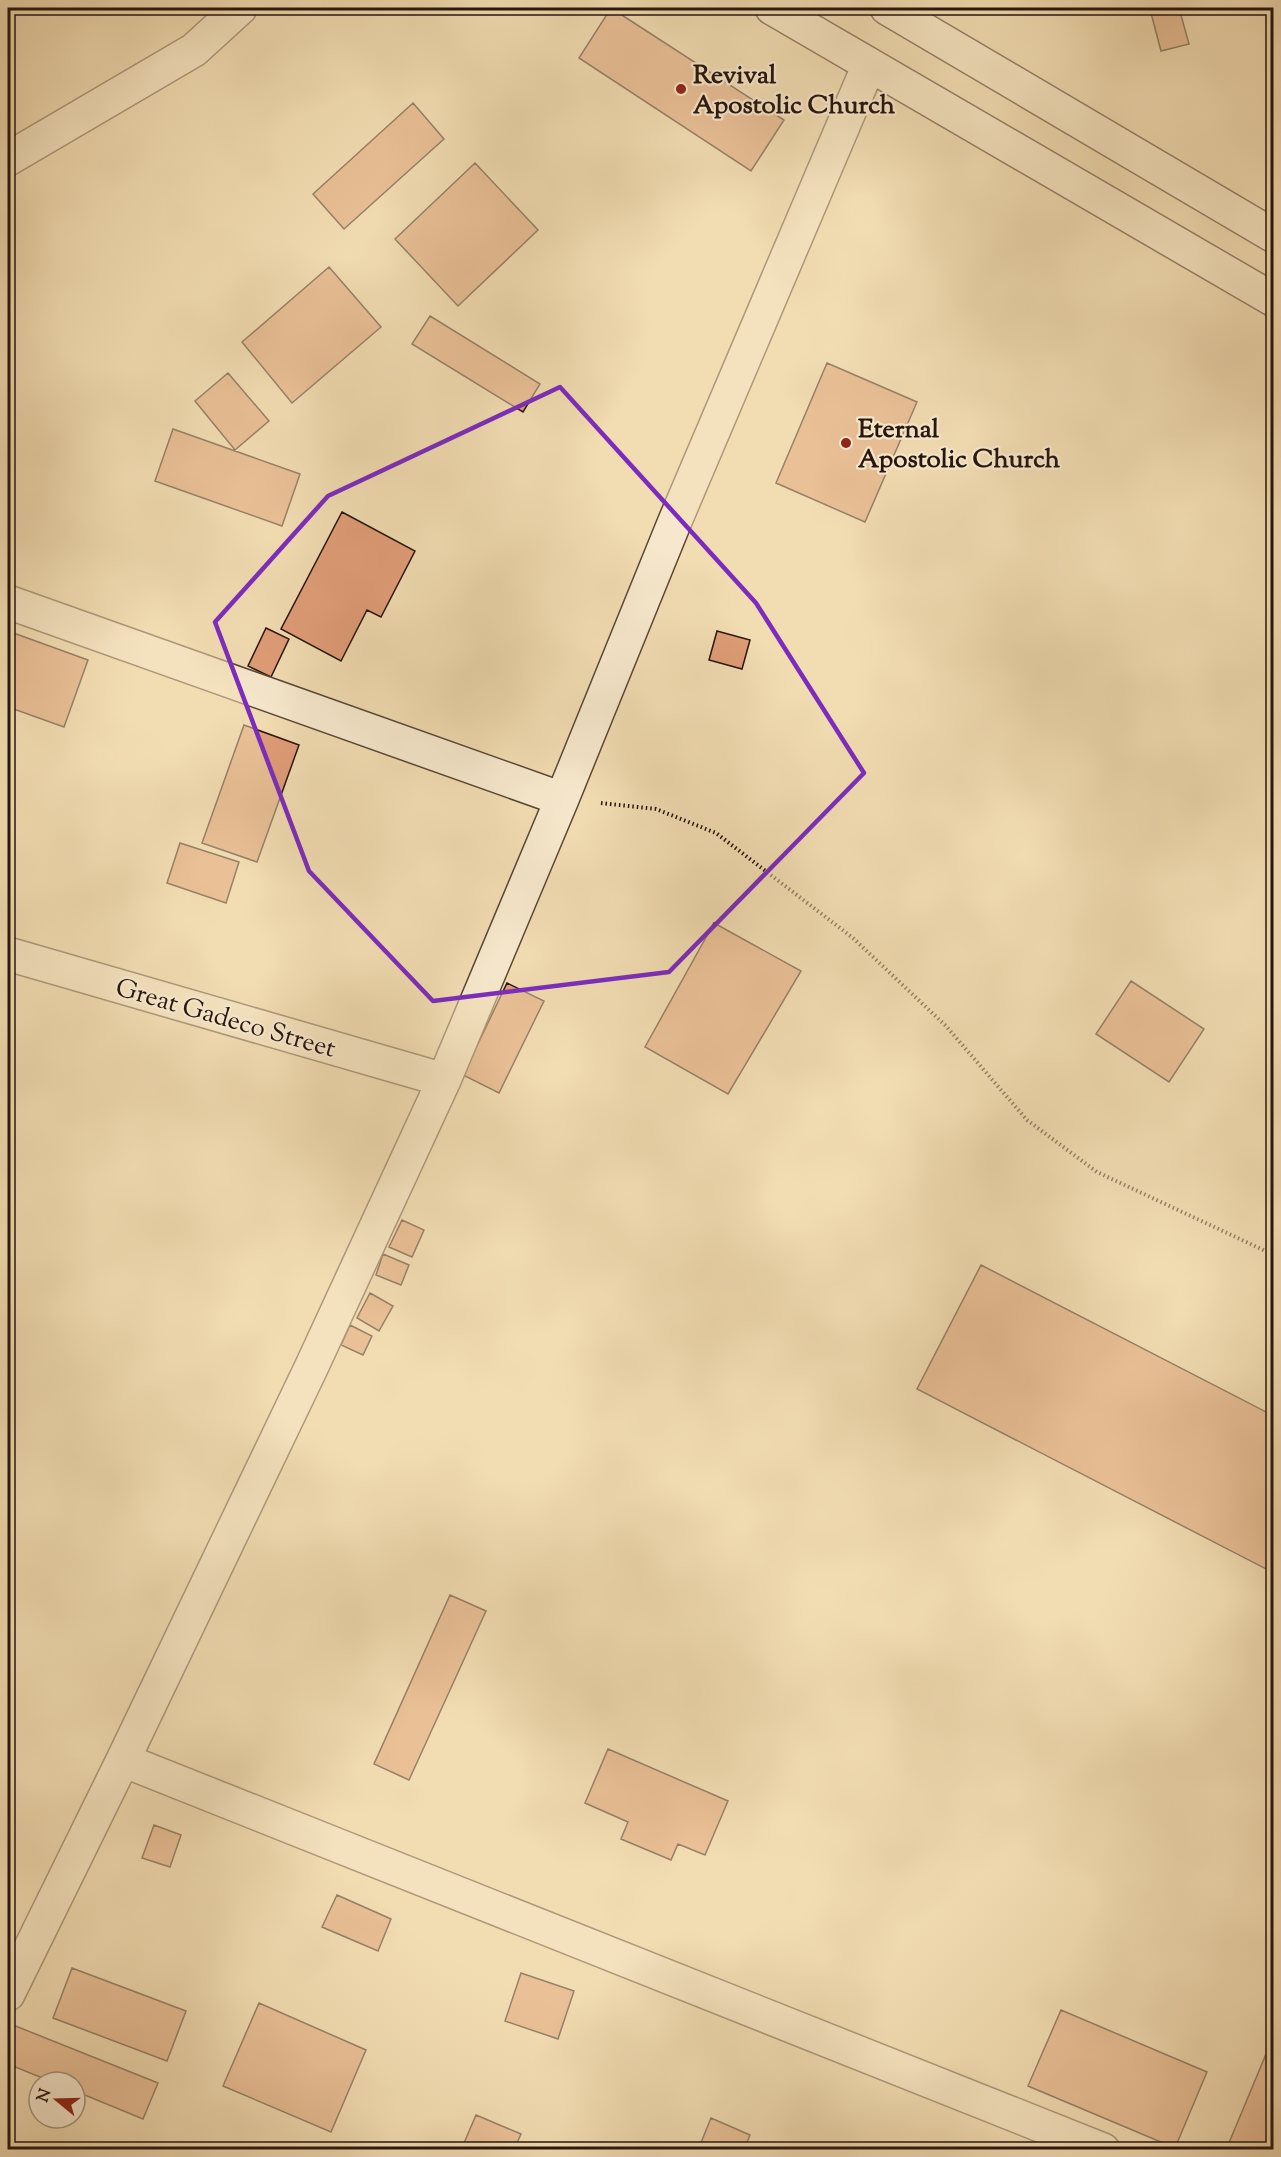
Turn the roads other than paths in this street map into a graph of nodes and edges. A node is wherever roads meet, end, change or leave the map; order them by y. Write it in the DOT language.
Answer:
graph roads {
  1 [pos="240,8"];
  2 [pos="772,8"];
  3 [pos="887,8"];
  4 [pos="869,65"];
  5 [pos="8,159"];
  6 [pos="1274,236"];
  7 [pos="1274,300"];
  8 [pos="8,602"];
  9 [pos="562,799"];
  10 [pos="8,954"];
  11 [pos="444,1080"];
  12 [pos="123,1760"];
  13 [pos="8,1994"];
  14 [pos="1102,2150"];
  1 -- 5 [label="street"];
  2 -- 4 [label="street"];
  3 -- 6 [label="street"];
  4 -- 7 [label="street"];
  4 -- 9 [label="street"];
  8 -- 9 [label="street"];
  9 -- 11 [label="street"];
  10 -- 11 [label="street, Great Gadeco Street"];
  11 -- 12 [label="street"];
  12 -- 13 [label="street"];
  12 -- 14 [label="street"];
}
